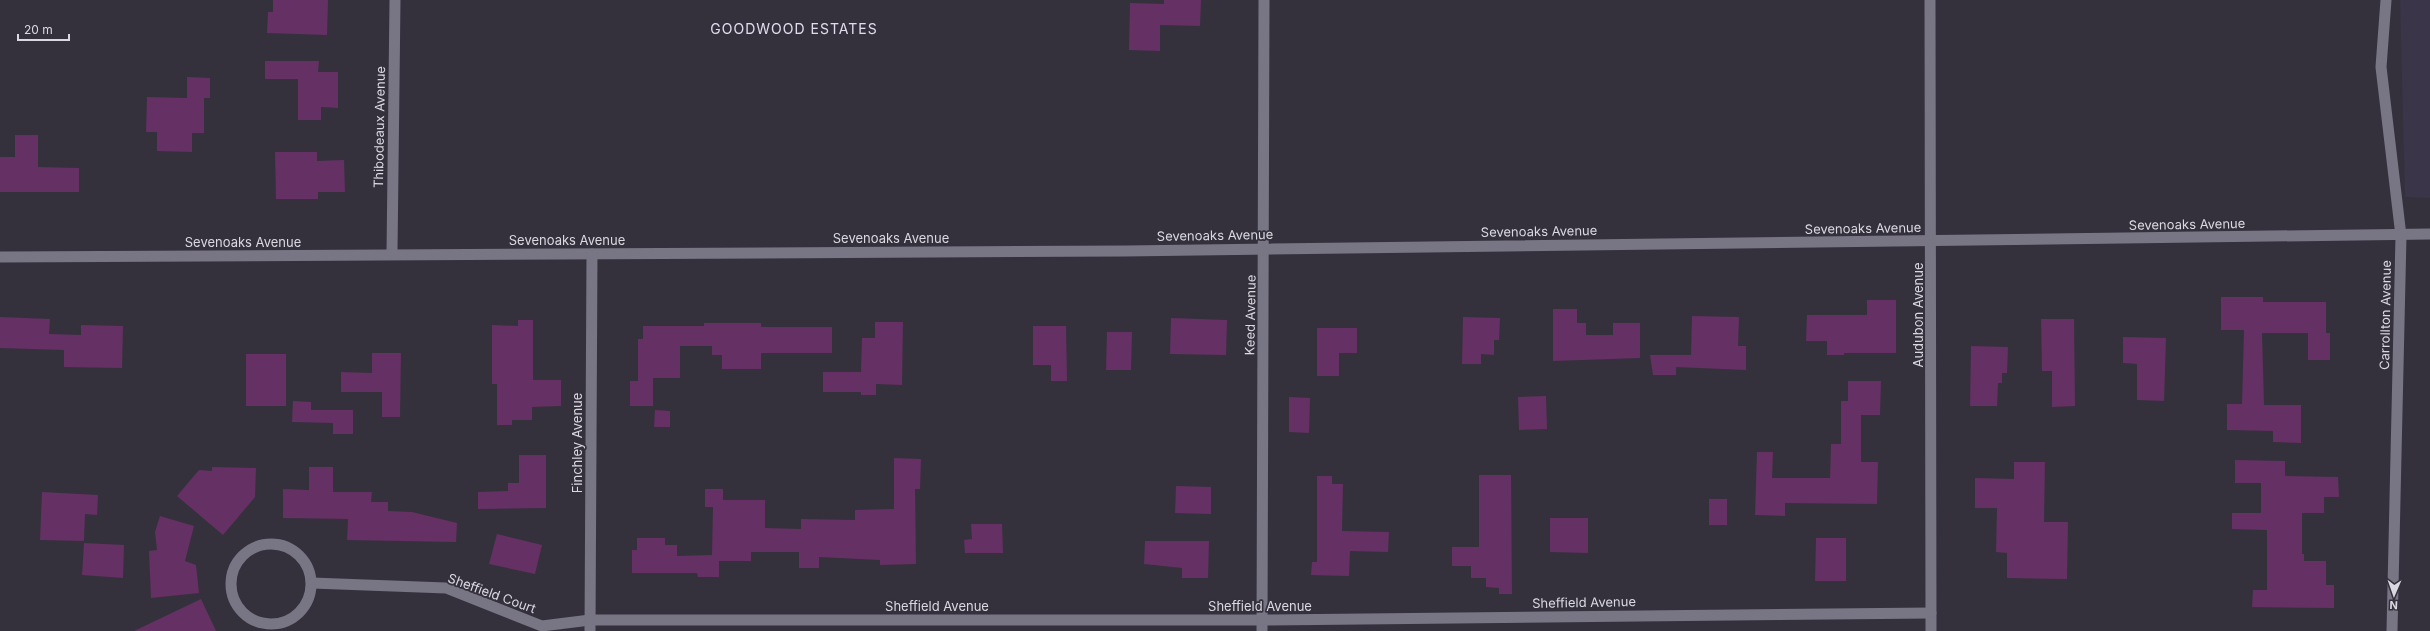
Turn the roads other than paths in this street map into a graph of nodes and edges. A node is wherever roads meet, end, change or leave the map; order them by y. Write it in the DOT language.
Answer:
graph roads {
  1 [pos="395,0"];
  2 [pos="1264,0"];
  3 [pos="1930,0"];
  4 [pos="2386,0"];
  5 [pos="2430,234"];
  6 [pos="2401,236"];
  7 [pos="1932,241"];
  8 [pos="1265,248"];
  9 [pos="392,254"];
  10 [pos="592,254"];
  11 [pos="0,257"];
  12 [pos="312,583"];
  13 [pos="1931,613"];
  14 [pos="590,625"];
  15 [pos="1262,626"];
  16 [pos="1931,631"];
  17 [pos="2392,631"];
  1 -- 9 [label="street, Thibodeaux Avenue"];
  2 -- 8 [label="street, Keed Avenue"];
  3 -- 7 [label="street, Audubon Avenue"];
  4 -- 6 [label="street, Carrollton Avenue"];
  5 -- 6 [label="street, Sevenoaks Avenue"];
  6 -- 7 [label="street, Sevenoaks Avenue"];
  6 -- 17 [label="street, Carrollton Avenue"];
  7 -- 8 [label="street, Sevenoaks Avenue"];
  7 -- 13 [label="street, Audubon Avenue"];
  8 -- 10 [label="street, Sevenoaks Avenue"];
  8 -- 15 [label="street, Keed Avenue"];
  9 -- 10 [label="street, Sevenoaks Avenue"];
  9 -- 11 [label="street, Sevenoaks Avenue"];
  10 -- 14 [label="street, Finchley Avenue"];
  12 -- 12 [label="street"];
  12 -- 14 [label="street, Sheffield Court"];
  13 -- 15 [label="street, Sheffield Avenue"];
  13 -- 16 [label="street, Audubon Avenue"];
  14 -- 15 [label="street, Sheffield Avenue"];
}
